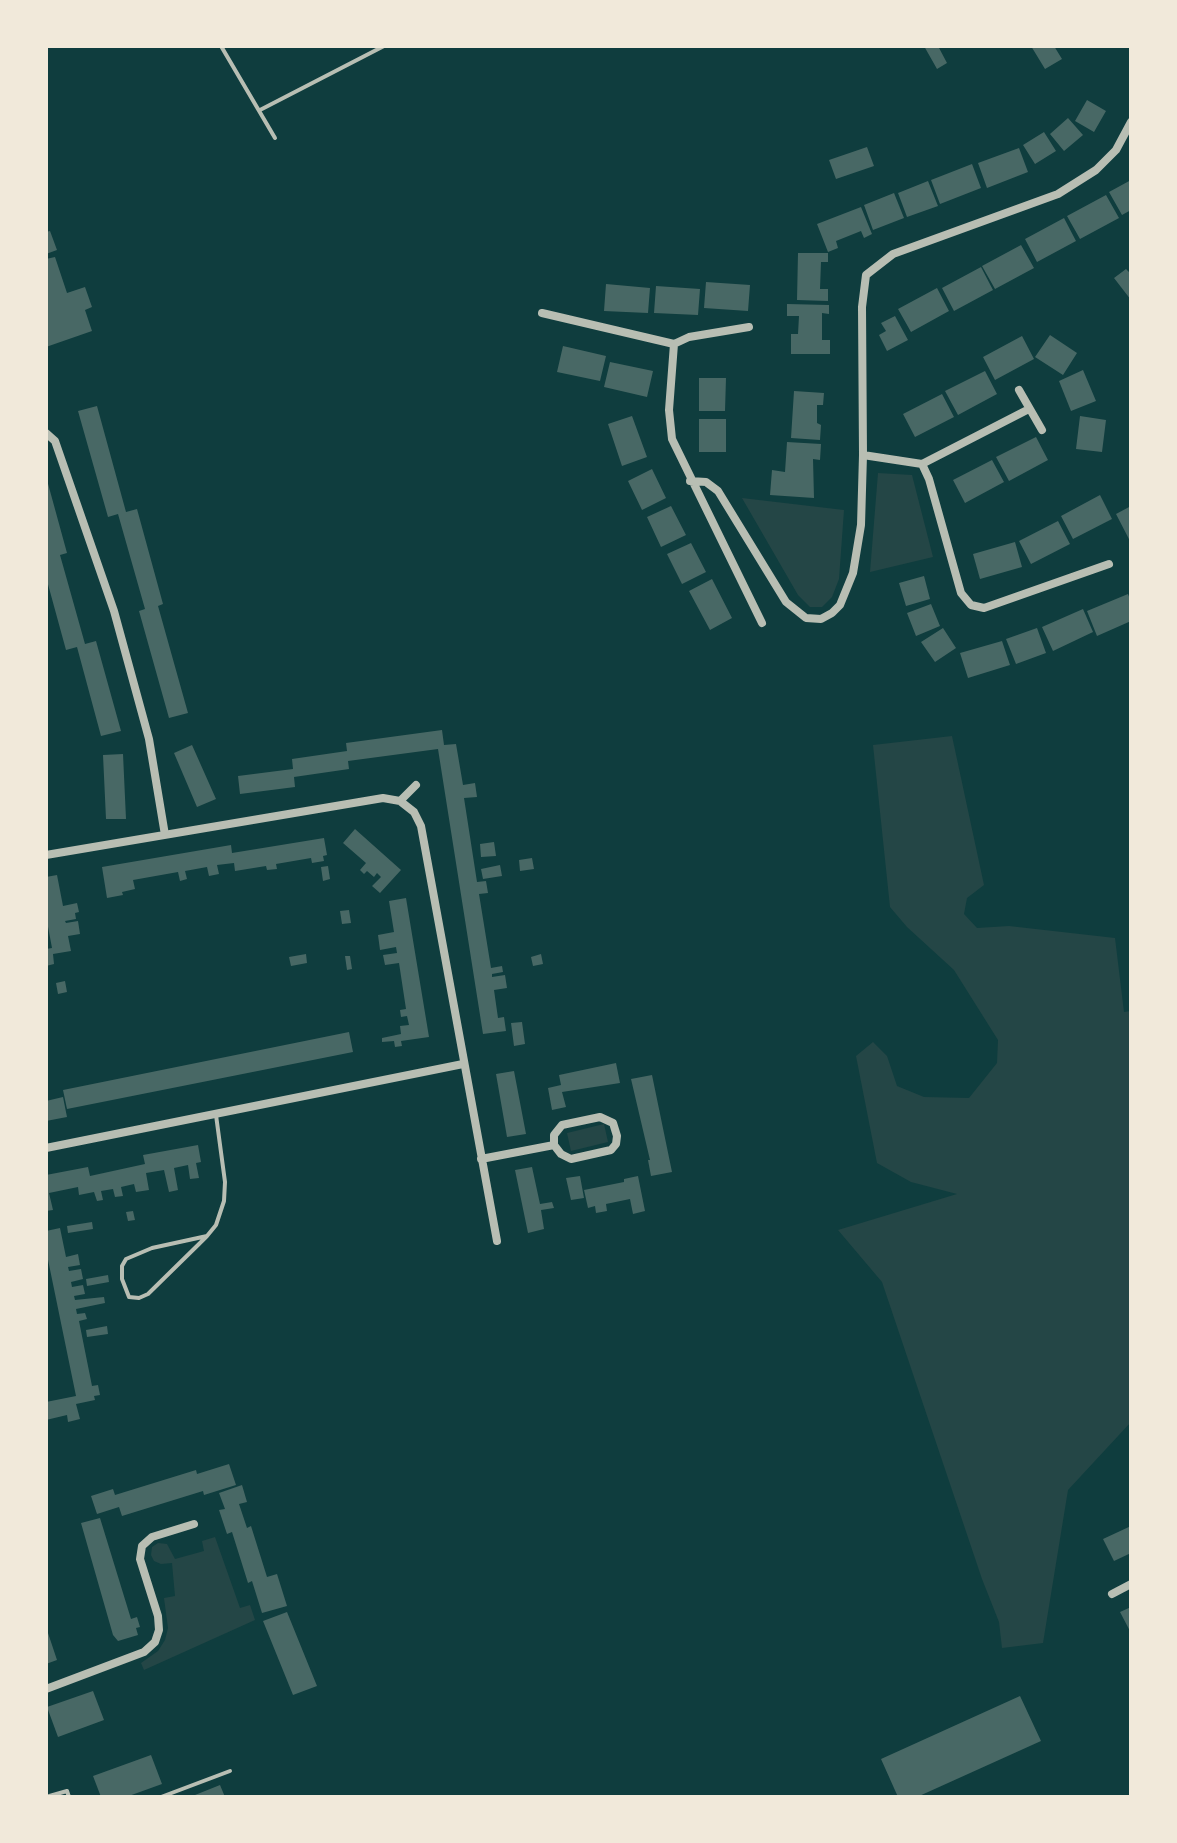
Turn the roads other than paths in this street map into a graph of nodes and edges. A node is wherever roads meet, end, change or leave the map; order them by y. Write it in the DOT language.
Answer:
graph roads {
  1 [pos="221,46"];
  2 [pos="384,46"];
  3 [pos="260,110"];
  4 [pos="1131,122"];
  5 [pos="275,138"];
  6 [pos="542,313"];
  7 [pos="749,327"];
  8 [pos="674,344"];
  9 [pos="1019,390"];
  10 [pos="1029,409"];
  11 [pos="1042,430"];
  12 [pos="46,433"];
  13 [pos="863,455"];
  14 [pos="922,464"];
  15 [pos="690,481"];
  16 [pos="1109,564"];
  17 [pos="762,623"];
  18 [pos="416,785"];
  19 [pos="400,801"];
  20 [pos="165,835"];
  21 [pos="46,855"];
  22 [pos="463,1064"];
  23 [pos="216,1112"];
  24 [pos="554,1145"];
  25 [pos="46,1148"];
  26 [pos="481,1159"];
  27 [pos="207,1236"];
  28 [pos="497,1241"];
  29 [pos="194,1524"];
  30 [pos="1131,1584"];
  31 [pos="1112,1594"];
  32 [pos="46,1689"];
  33 [pos="230,1771"];
  34 [pos="46,1797"];
  35 [pos="69,1797"];
  36 [pos="161,1797"];
  1 -- 3 [label="lane"];
  2 -- 3 [label="lane"];
  3 -- 5 [label="lane"];
  4 -- 13 [label="street"];
  6 -- 8 [label="street"];
  7 -- 8 [label="street"];
  8 -- 15 [label="street"];
  9 -- 10 [label="street"];
  10 -- 11 [label="street"];
  10 -- 14 [label="street"];
  12 -- 20 [label="street"];
  13 -- 14 [label="street"];
  13 -- 15 [label="street"];
  14 -- 16 [label="street"];
  15 -- 17 [label="street"];
  18 -- 19 [label="street"];
  19 -- 20 [label="street"];
  19 -- 22 [label="street"];
  20 -- 21 [label="street"];
  22 -- 23 [label="street"];
  22 -- 26 [label="street"];
  23 -- 25 [label="street"];
  23 -- 27 [label="lane"];
  24 -- 24 [label="street"];
  24 -- 26 [label="street"];
  26 -- 28 [label="street"];
  27 -- 27 [label="lane"];
  29 -- 32 [label="street"];
  30 -- 31 [label="street"];
  33 -- 36 [label="lane"];
  34 -- 35 [label="lane"];
}
